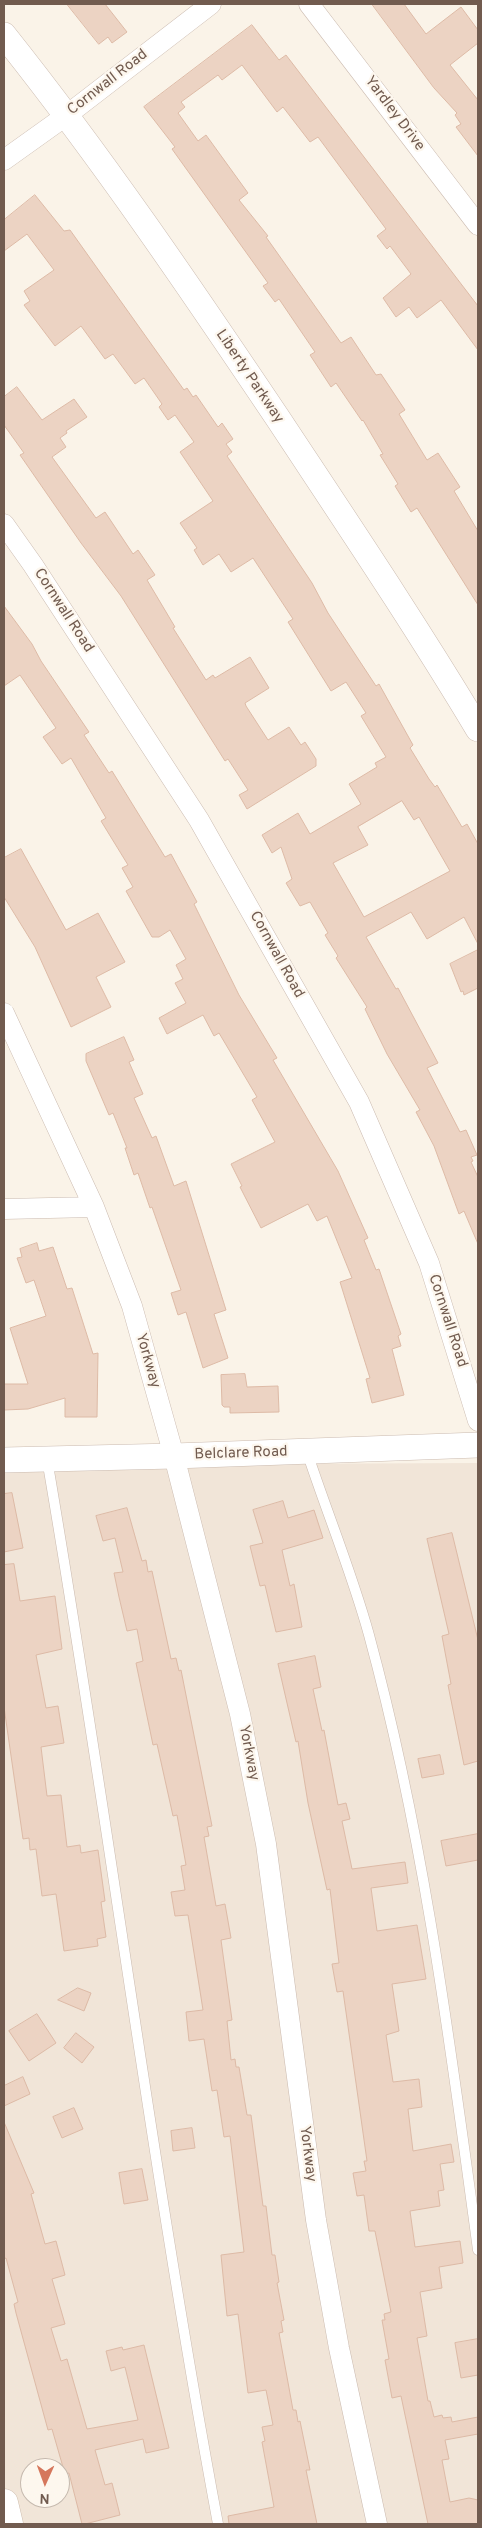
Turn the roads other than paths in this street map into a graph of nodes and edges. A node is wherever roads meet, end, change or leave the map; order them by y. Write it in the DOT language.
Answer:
graph roads {
  1 [pos="211,4"];
  2 [pos="309,4"];
  3 [pos="4,35"];
  4 [pos="68,115"];
  5 [pos="4,160"];
  6 [pos="478,225"];
  7 [pos="4,524"];
  8 [pos="478,729"];
  9 [pos="4,1013"];
  10 [pos="94,1207"];
  11 [pos="4,1210"];
  12 [pos="478,1421"];
  13 [pos="478,1445"];
  14 [pos="306,1451"];
  15 [pos="174,1456"];
  16 [pos="46,1458"];
  17 [pos="4,1460"];
  18 [pos="478,2250"];
  19 [pos="4,2503"];
  20 [pos="9,2524"];
  21 [pos="218,2524"];
  22 [pos="377,2524"];
  1 -- 4 [label="street, Cornwall Road"];
  2 -- 6 [label="street, Yardley Drive"];
  3 -- 4 [label="street, Liberty Parkway"];
  4 -- 5 [label="street, Cornwall Road"];
  4 -- 8 [label="street, Liberty Parkway"];
  7 -- 12 [label="street, Cornwall Road"];
  9 -- 10 [label="street, Yorkway"];
  10 -- 11 [label="street"];
  10 -- 15 [label="street, Yorkway"];
  13 -- 14 [label="street, Belclare Road"];
  14 -- 15 [label="street, Belclare Road"];
  14 -- 18 [label="lane"];
  15 -- 16 [label="street, Belclare Road"];
  15 -- 22 [label="street, Yorkway"];
  16 -- 17 [label="street, Belclare Road"];
  16 -- 21 [label="lane"];
  19 -- 20 [label="main road"];
}
